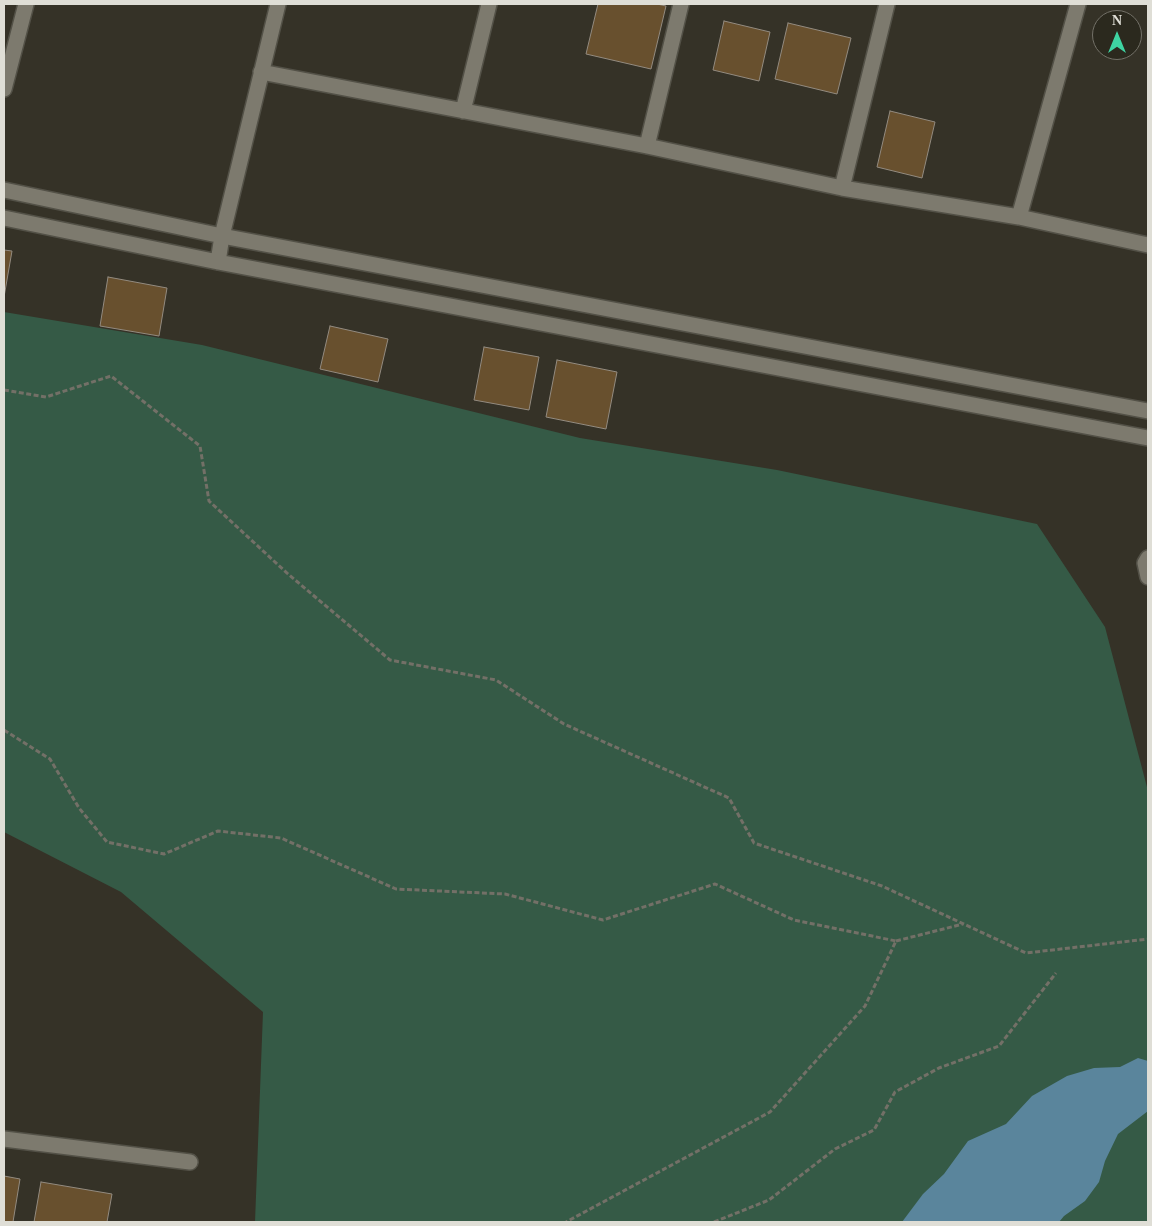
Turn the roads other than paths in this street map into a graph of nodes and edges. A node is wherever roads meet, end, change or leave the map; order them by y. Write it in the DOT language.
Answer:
graph roads {
  1 [pos="26,4"];
  2 [pos="278,4"];
  3 [pos="489,4"];
  4 [pos="681,4"];
  5 [pos="887,4"];
  6 [pos="1078,4"];
  7 [pos="261,72"];
  8 [pos="4,89"];
  9 [pos="463,111"];
  10 [pos="647,146"];
  11 [pos="842,188"];
  12 [pos="4,190"];
  13 [pos="1019,217"];
  14 [pos="4,218"];
  15 [pos="222,236"];
  16 [pos="1148,245"];
  17 [pos="218,262"];
  18 [pos="1148,411"];
  19 [pos="1148,438"];
  20 [pos="1148,558"];
  21 [pos="1148,576"];
  22 [pos="4,1139"];
  23 [pos="190,1162"];
  1 -- 8 [label="street"];
  2 -- 7 [label="street"];
  3 -- 9 [label="street"];
  4 -- 10 [label="street"];
  5 -- 11 [label="street"];
  6 -- 13 [label="street"];
  7 -- 9 [label="street"];
  7 -- 15 [label="street"];
  9 -- 10 [label="street"];
  10 -- 11 [label="street"];
  11 -- 13 [label="street"];
  12 -- 15 [label="street"];
  13 -- 16 [label="street"];
  14 -- 17 [label="street"];
  15 -- 17 [label="street"];
  15 -- 18 [label="street"];
  17 -- 19 [label="street"];
  20 -- 21 [label="street"];
  22 -- 23 [label="street"];
}
